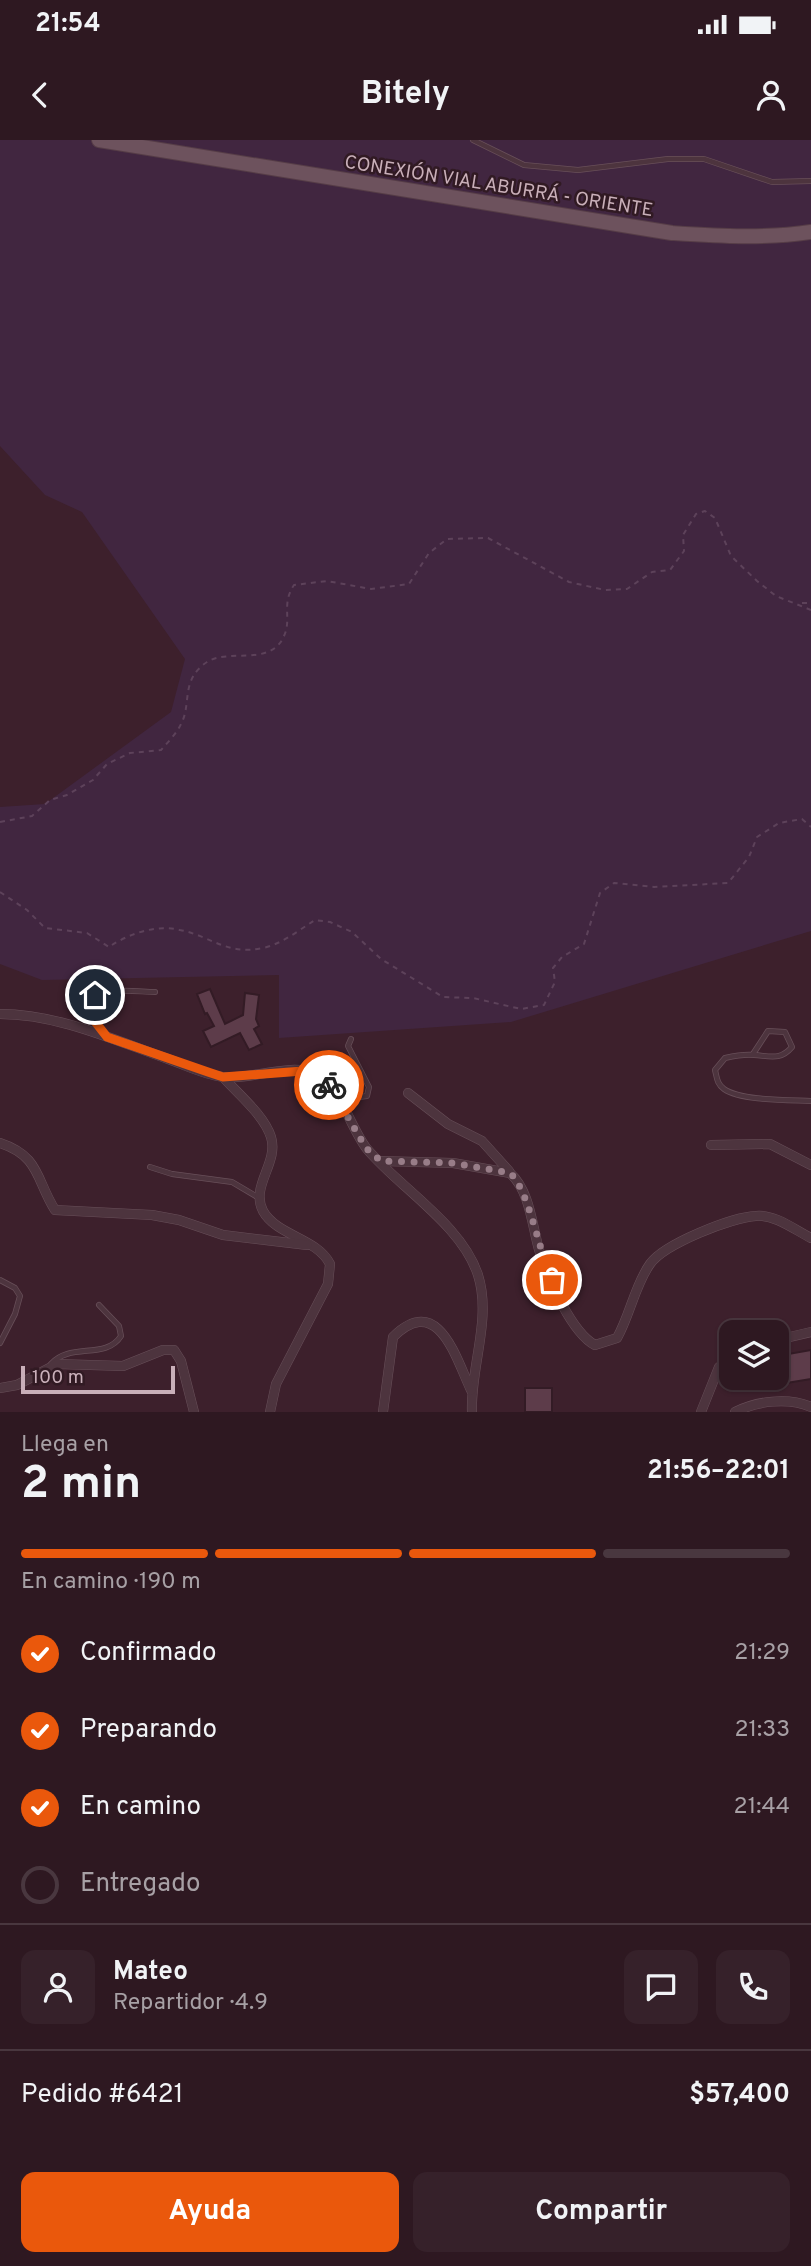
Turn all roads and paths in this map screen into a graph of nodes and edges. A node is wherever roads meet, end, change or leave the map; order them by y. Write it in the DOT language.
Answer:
graph roads {
  1 [pos="99,140"];
  2 [pos="474,140"];
  3 [pos="811,181"];
  4 [pos="811,232"];
  5 [pos="799,603"];
  6 [pos="811,603"];
  7 [pos="811,610"];
  8 [pos="0,822"];
  9 [pos="811,827"];
  10 [pos="0,892"];
  11 [pos="155,992"];
  12 [pos="0,1014"];
  13 [pos="107,1037"];
  14 [pos="351,1039"];
  15 [pos="753,1054"];
  16 [pos="319,1075"];
  17 [pos="223,1077"];
  18 [pos="408,1093"];
  19 [pos="811,1101"];
  20 [pos="0,1143"];
  21 [pos="711,1145"];
  22 [pos="381,1161"];
  23 [pos="811,1165"];
  24 [pos="150,1167"];
  25 [pos="510,1173"];
  26 [pos="259,1198"];
  27 [pos="811,1238"];
  28 [pos="309,1245"];
  29 [pos="0,1280"];
  30 [pos="99,1305"];
  31 [pos="811,1332"];
  32 [pos="789,1337"];
  33 [pos="0,1343"];
  34 [pos="719,1367"];
  35 [pos="45,1369"];
  36 [pos="0,1388"];
  37 [pos="471,1391"];
  38 [pos="811,1407"];
  39 [pos="194,1412"];
  40 [pos="270,1412"];
  41 [pos="383,1412"];
  42 [pos="472,1412"];
  43 [pos="701,1412"];
  44 [pos="735,1412"];
  1 -- 4 [label="main road, CONEXIÓN VIAL ABURRÁ - ORIENTE"];
  2 -- 3 [label="lane"];
  5 -- 6 [label="path"];
  5 -- 7 [label="path"];
  5 -- 8 [label="path"];
  9 -- 10 [label="path"];
  11 -- 13 [label="lane"];
  12 -- 13 [label="street"];
  13 -- 17 [label="street"];
  14 -- 16 [label="lane"];
  15 -- 15 [label="lane"];
  15 -- 19 [label="lane"];
  16 -- 17 [label="street"];
  16 -- 22 [label="street"];
  17 -- 26 [label="street"];
  18 -- 25 [label="street"];
  20 -- 28 [label="street"];
  21 -- 23 [label="street"];
  22 -- 25 [label="street"];
  22 -- 37 [label="street"];
  24 -- 26 [label="lane"];
  25 -- 27 [label="street"];
  26 -- 28 [label="street"];
  28 -- 40 [label="street"];
  29 -- 33 [label="lane"];
  30 -- 35 [label="lane"];
  31 -- 32 [label="street"];
  34 -- 43 [label="street"];
  35 -- 36 [label="street"];
  35 -- 39 [label="street"];
  37 -- 41 [label="street"];
  37 -- 42 [label="street"];
  38 -- 44 [label="street"];
}
